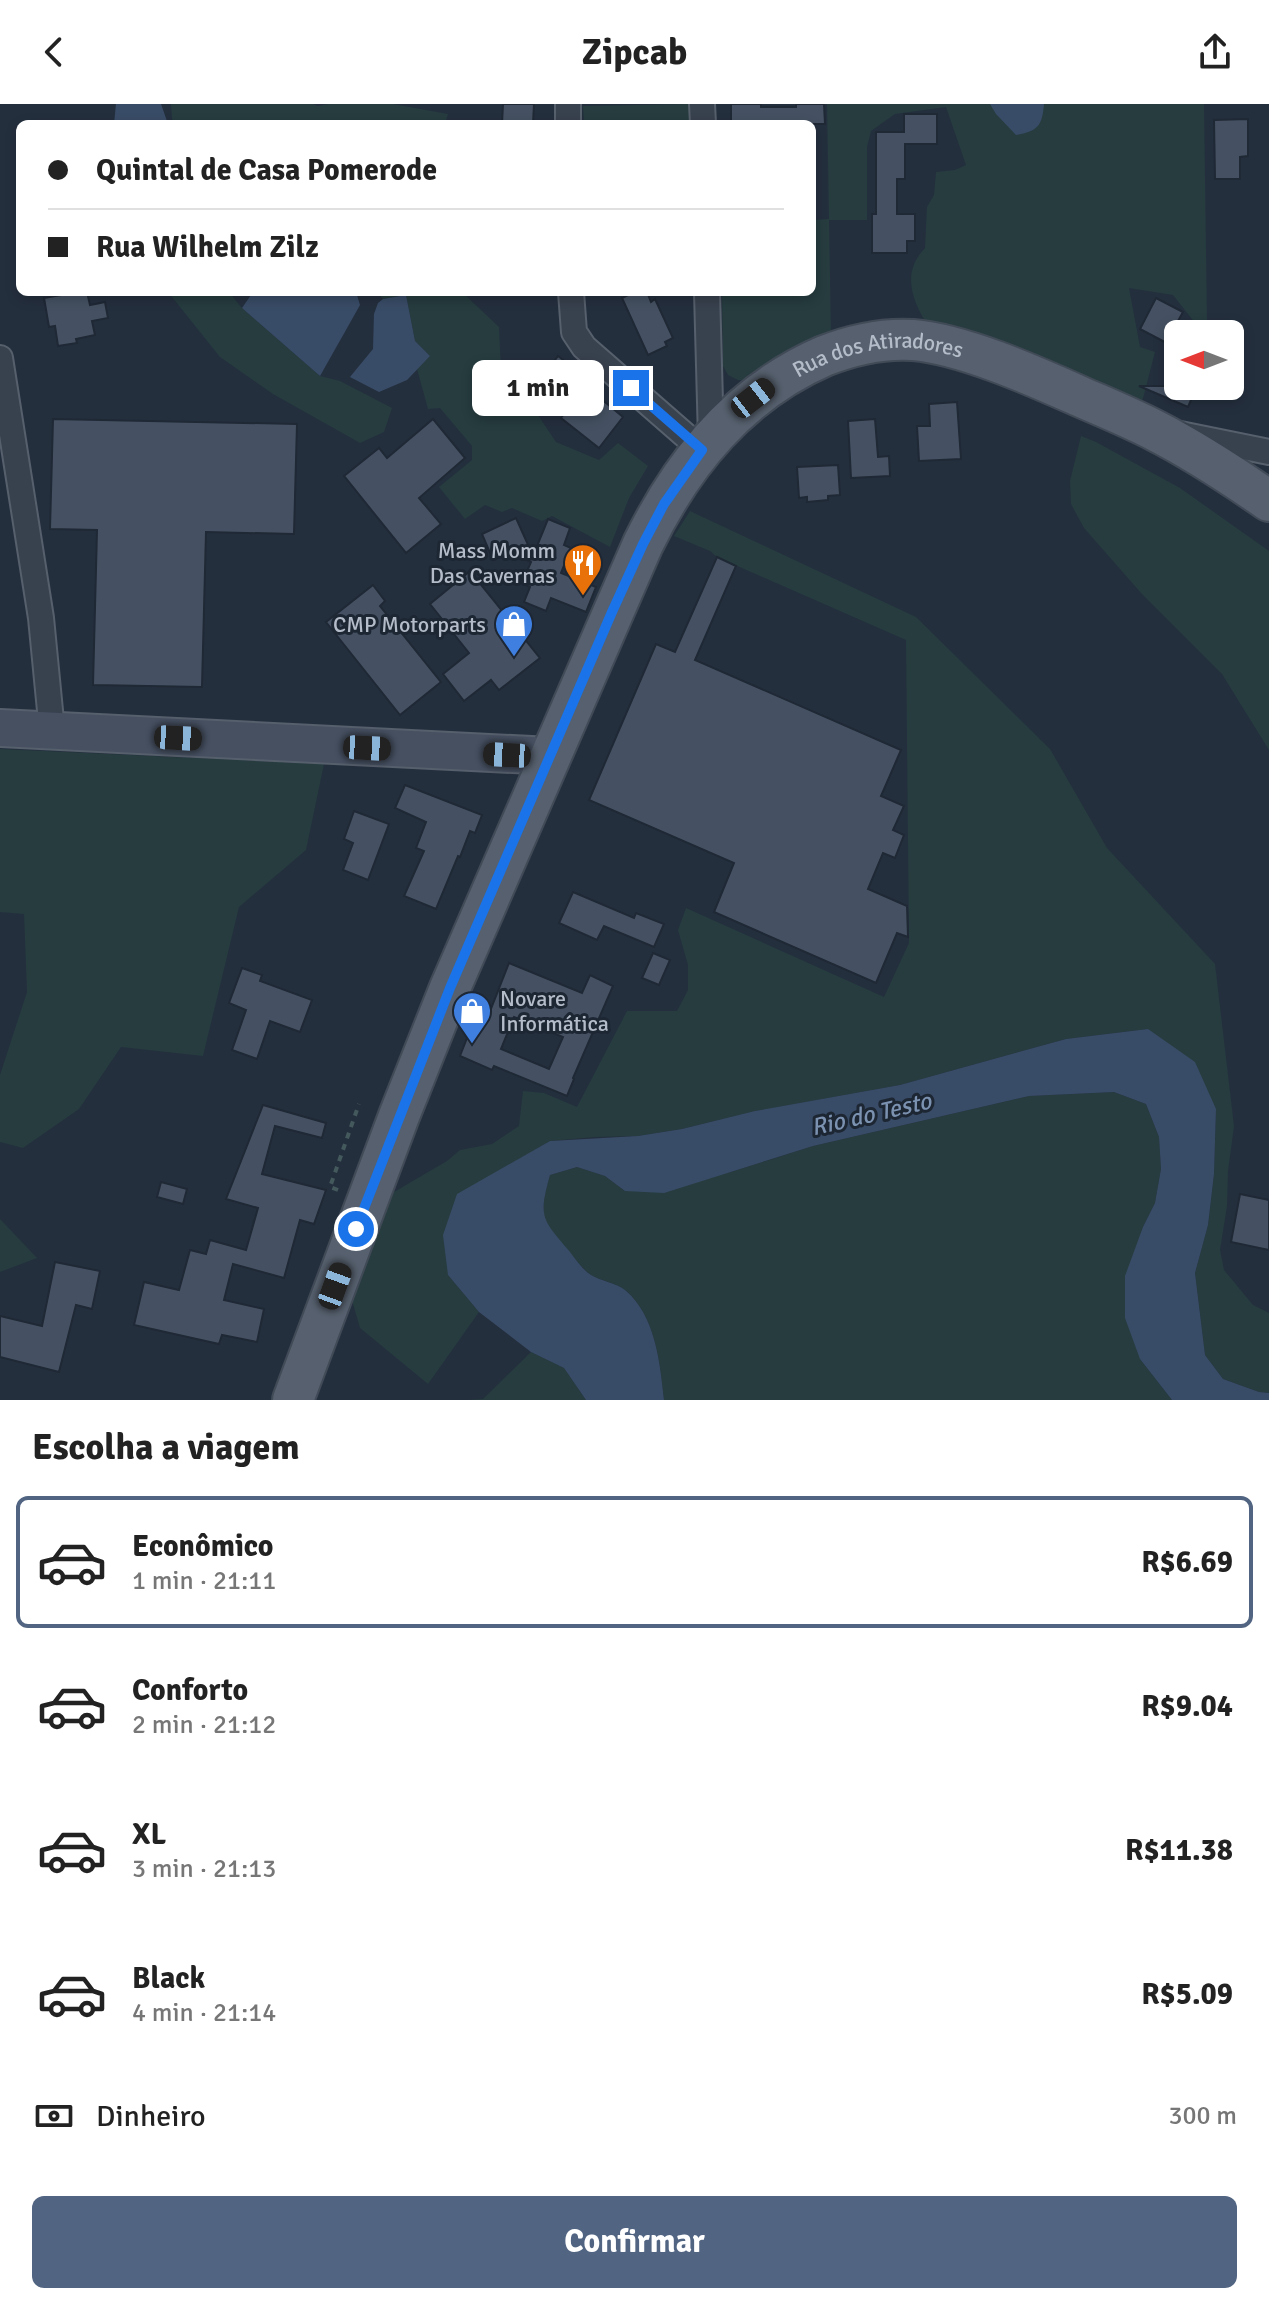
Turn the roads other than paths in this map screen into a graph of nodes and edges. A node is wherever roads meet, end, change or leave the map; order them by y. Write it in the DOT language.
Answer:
graph roads {
  1 [pos="571,296"];
  2 [pos="707,296"];
  3 [pos="0,358"];
  4 [pos="1154,430"];
  5 [pos="706,444"];
  6 [pos="1269,452"];
  7 [pos="1269,501"];
  8 [pos="0,728"];
  9 [pos="52,731"];
  10 [pos="551,756"];
  11 [pos="293,1400"];
  1 -- 5 [label="street"];
  2 -- 5 [label="street"];
  3 -- 9 [label="street"];
  4 -- 5 [label="main road, Rua dos Atiradores"];
  4 -- 6 [label="street"];
  4 -- 7 [label="main road, Rua dos Atiradores"];
  5 -- 10 [label="main road, Rua dos Atiradores"];
  8 -- 9 [label="street"];
  9 -- 10 [label="street"];
  10 -- 11 [label="main road, Rua dos Atiradores"];
}
